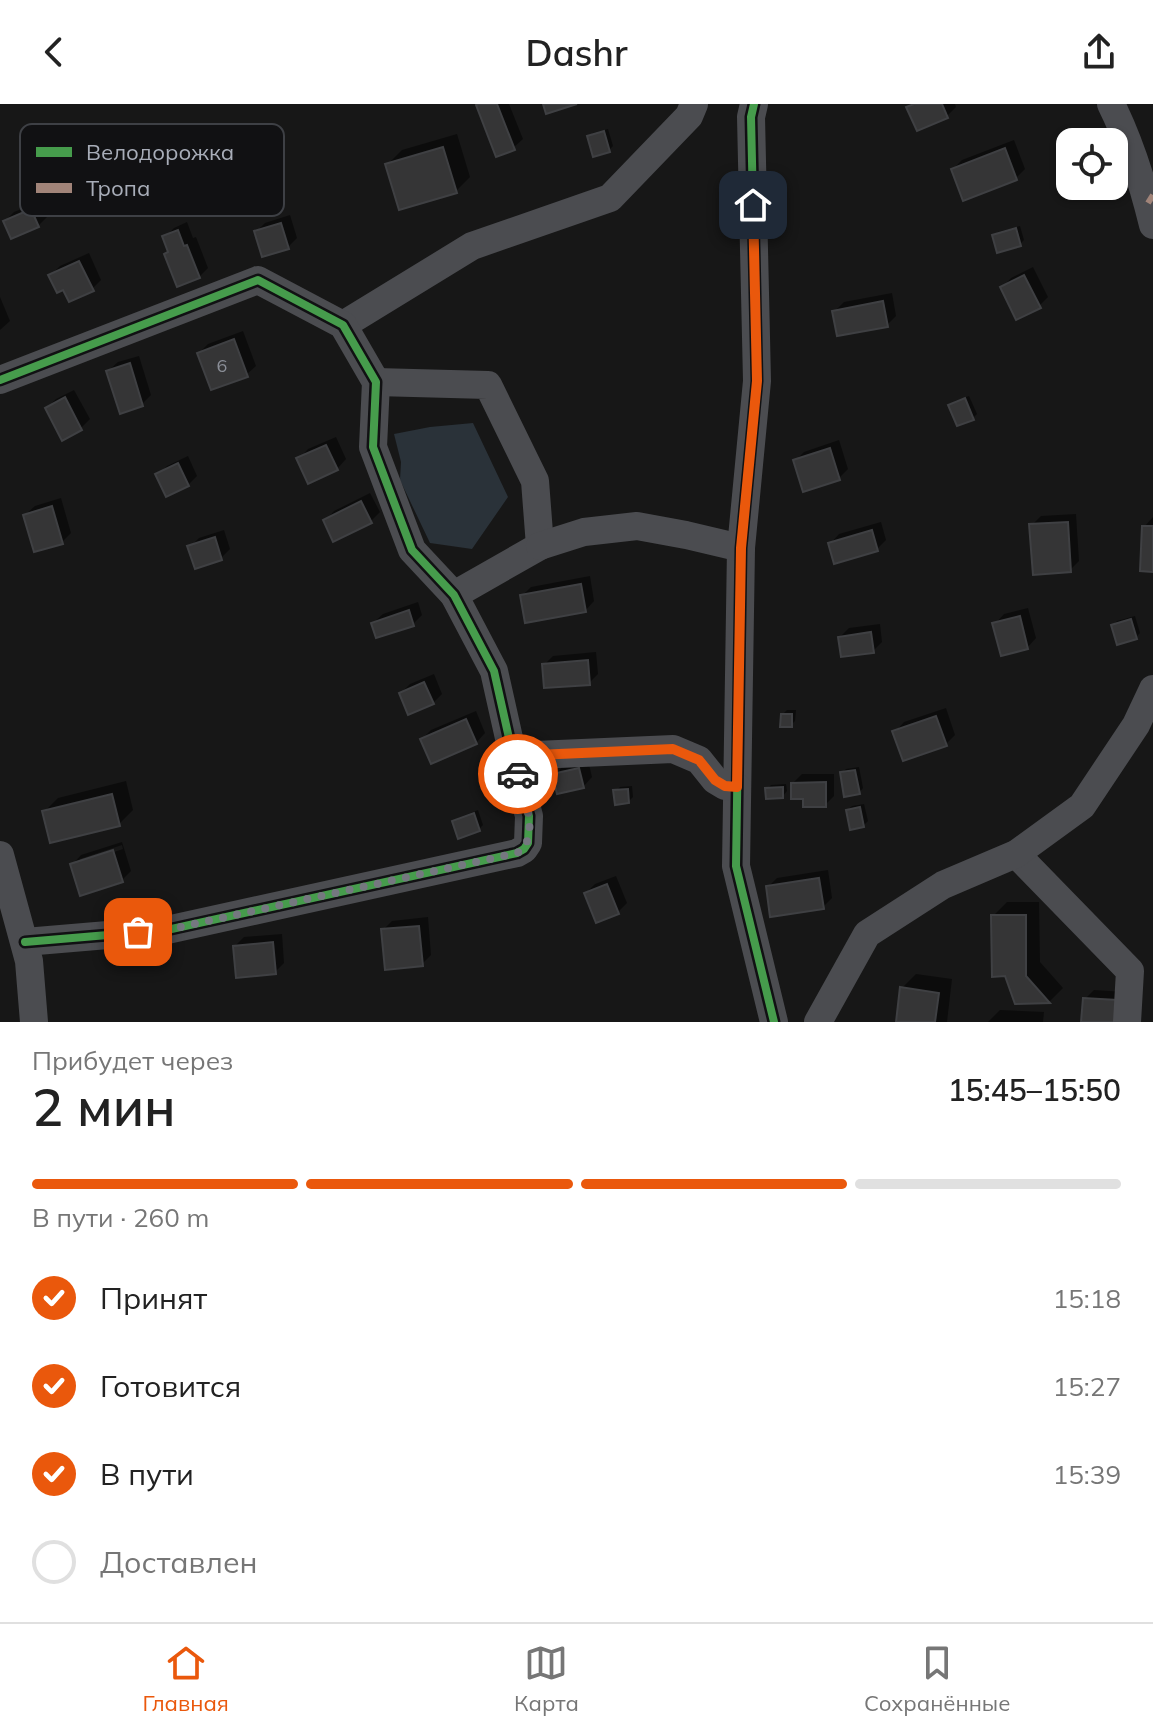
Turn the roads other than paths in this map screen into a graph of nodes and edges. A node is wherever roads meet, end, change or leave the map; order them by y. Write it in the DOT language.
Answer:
graph roads {
  1 [pos="694,104"];
  2 [pos="754,104"];
  3 [pos="1111,104"];
  4 [pos="1153,225"];
  5 [pos="343,325"];
  6 [pos="0,380"];
  7 [pos="376,382"];
  8 [pos="540,546"];
  9 [pos="741,548"];
  10 [pos="454,595"];
  11 [pos="1153,689"];
  12 [pos="513,756"];
  13 [pos="737,787"];
  14 [pos="1016,854"];
  15 [pos="0,855"];
  16 [pos="25,942"];
  17 [pos="34,1022"];
  18 [pos="774,1022"];
  19 [pos="818,1022"];
  20 [pos="1127,1022"];
  1 -- 5 [label="street"];
  2 -- 9 [label="street"];
  3 -- 4 [label="street"];
  5 -- 6 [label="street"];
  5 -- 7 [label="street"];
  7 -- 8 [label="street"];
  7 -- 10 [label="street"];
  8 -- 9 [label="street"];
  8 -- 10 [label="street"];
  9 -- 13 [label="street"];
  10 -- 12 [label="street"];
  11 -- 14 [label="street"];
  12 -- 13 [label="street"];
  12 -- 16 [label="street"];
  13 -- 18 [label="street"];
  14 -- 19 [label="street"];
  14 -- 20 [label="street"];
  15 -- 16 [label="street"];
  16 -- 17 [label="street"];
}
